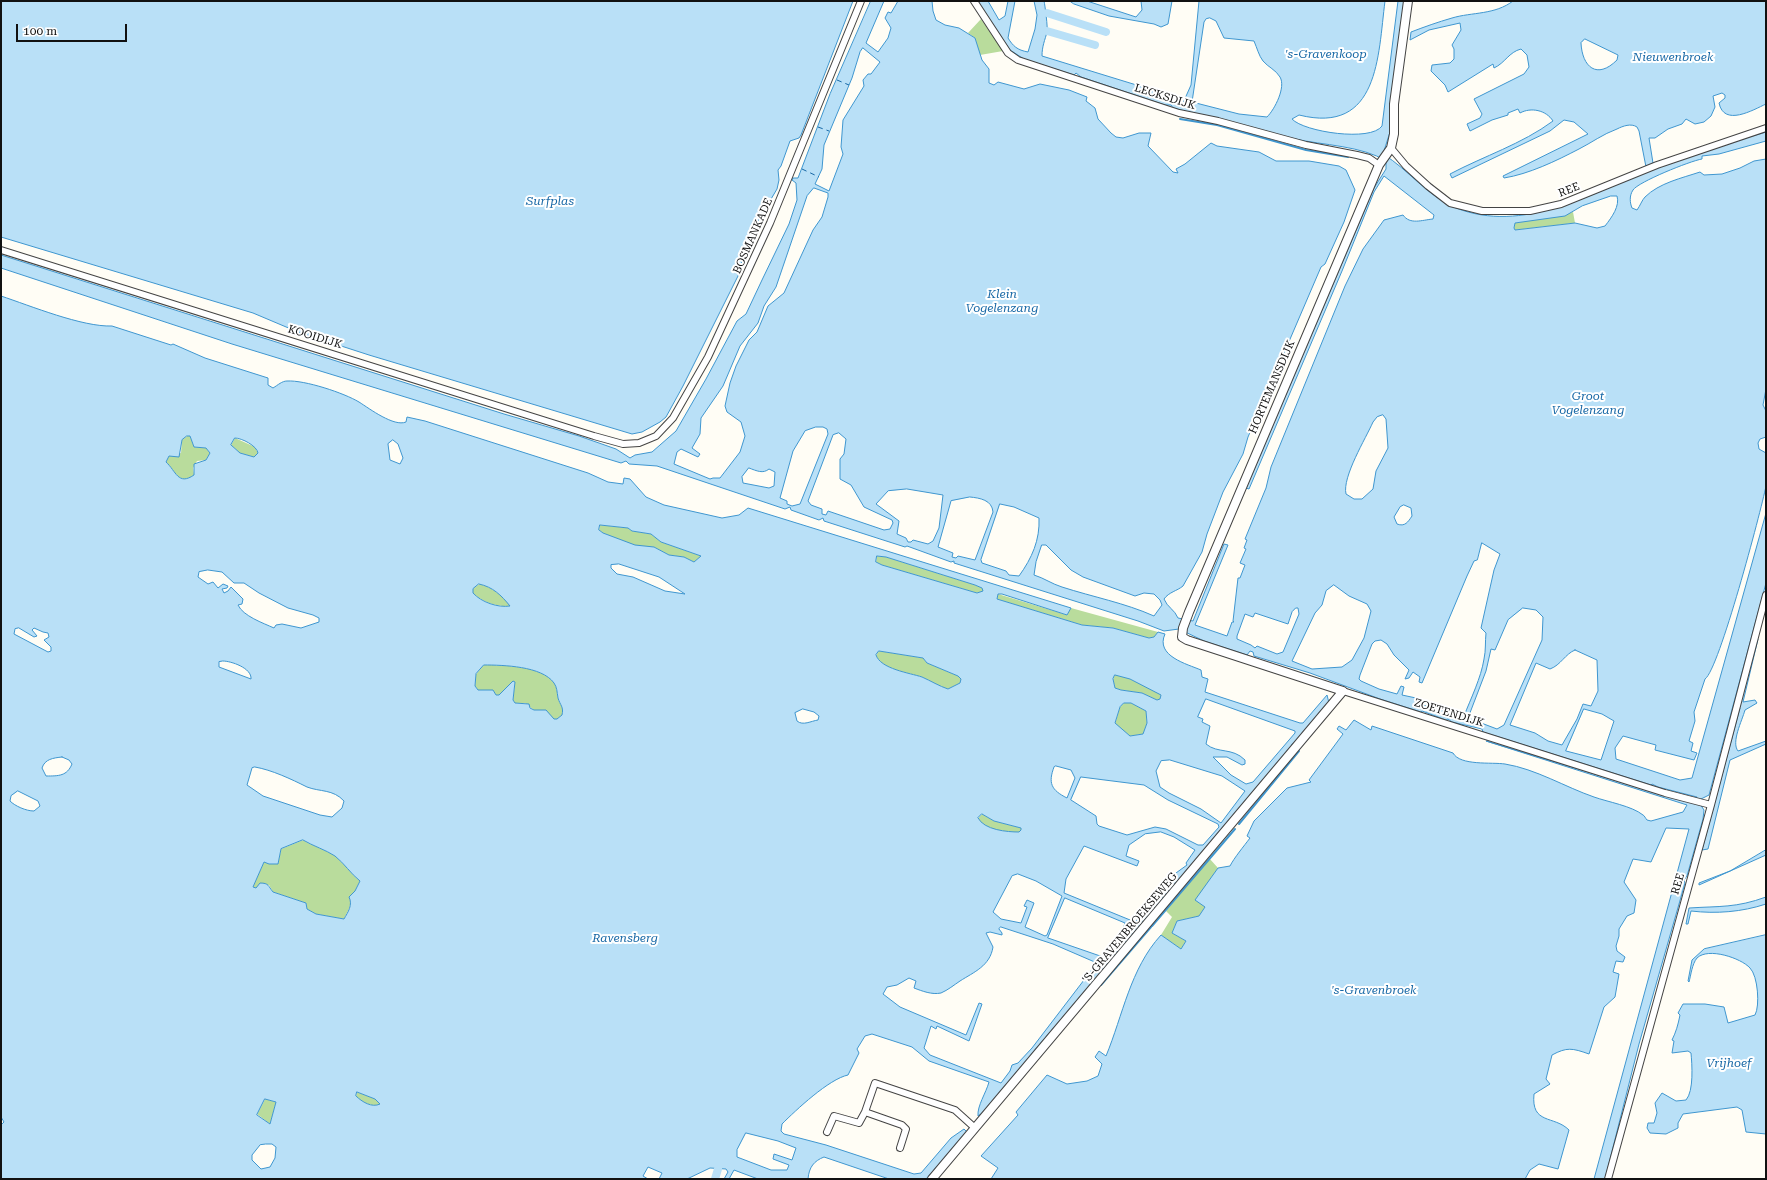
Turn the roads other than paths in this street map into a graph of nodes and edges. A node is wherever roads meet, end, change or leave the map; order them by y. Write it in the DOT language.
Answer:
graph roads {
  1 [pos="861,1"];
  2 [pos="974,1"];
  3 [pos="1408,1"];
  4 [pos="1766,128"];
  5 [pos="1385,157"];
  6 [pos="1,250"];
  7 [pos="623,444"];
  8 [pos="1766,595"];
  9 [pos="1182,637"];
  10 [pos="1343,691"];
  11 [pos="1711,804"];
  12 [pos="865,1112"];
  13 [pos="975,1128"];
  14 [pos="827,1132"];
  15 [pos="900,1148"];
  16 [pos="932,1179"];
  17 [pos="1608,1179"];
  1 -- 7 [label="street, BOSMANKADE"];
  2 -- 5 [label="street, LECKSDIJK"];
  3 -- 5 [label="street, HORTEMANSDIJK"];
  4 -- 5 [label="street, REE"];
  5 -- 9 [label="street, HORTEMANSDIJK"];
  6 -- 7 [label="street, KOOIDIJK"];
  8 -- 11 [label="street, REE"];
  9 -- 10 [label="street, ZOETENDIJK"];
  10 -- 11 [label="street, ZOETENDIJK"];
  10 -- 13 [label="street, 'S-GRAVENBROEKSEWEG"];
  11 -- 17 [label="street, REE"];
  12 -- 13 [label="street"];
  12 -- 14 [label="street"];
  12 -- 15 [label="street"];
  13 -- 16 [label="street, 'S-GRAVENBROEKSEWEG"];
}
